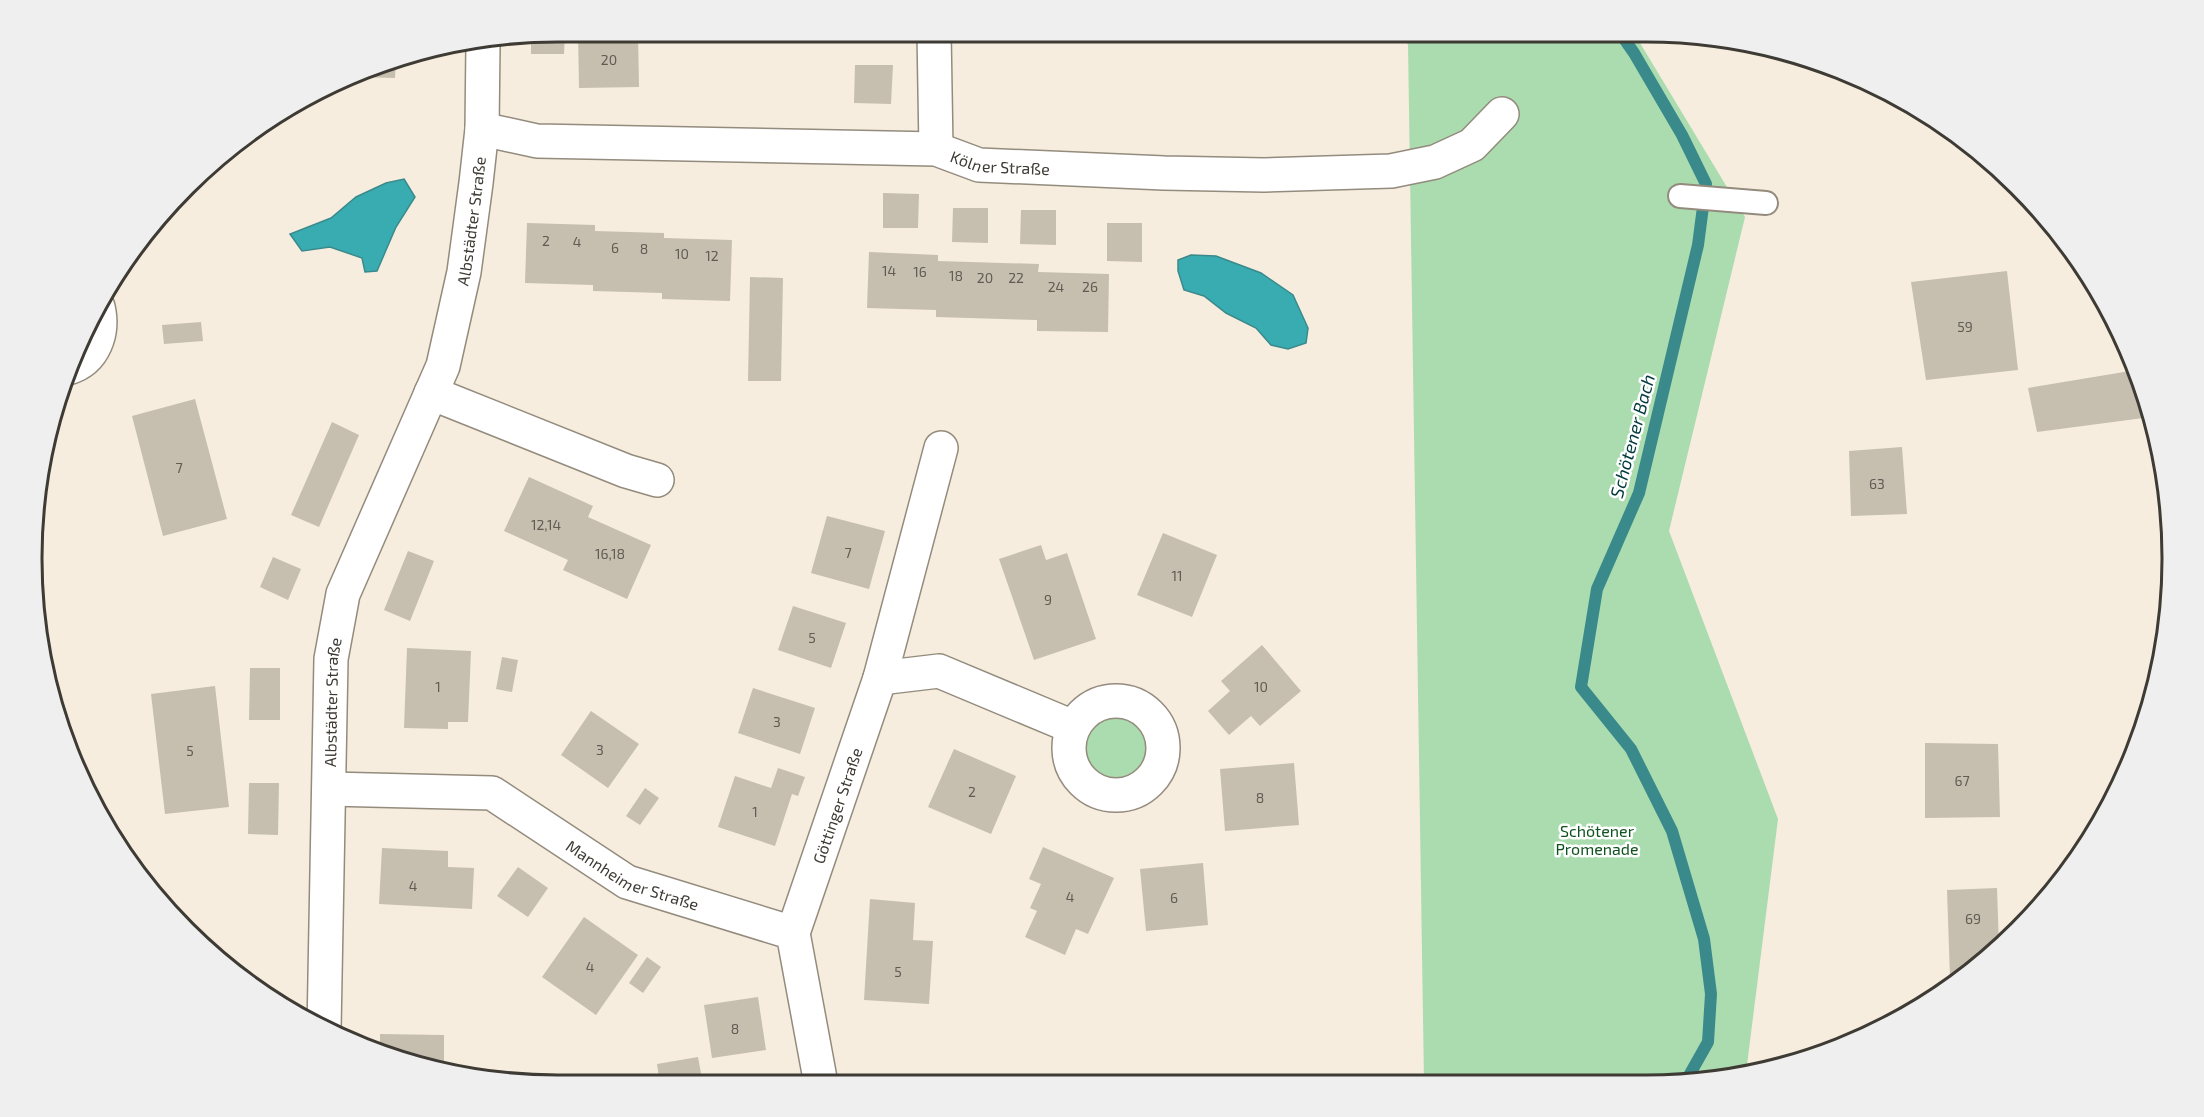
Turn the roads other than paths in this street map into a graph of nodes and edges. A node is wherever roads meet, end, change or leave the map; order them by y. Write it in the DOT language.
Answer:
graph roads {
  1 [pos="934,42"];
  2 [pos="483,47"];
  3 [pos="1502,114"];
  4 [pos="482,129"];
  5 [pos="936,149"];
  6 [pos="1680,196"];
  7 [pos="1766,202"];
  8 [pos="100,320"];
  9 [pos="80,363"];
  10 [pos="431,393"];
  11 [pos="941,448"];
  12 [pos="657,480"];
  13 [pos="880,678"];
  14 [pos="1072,727"];
  15 [pos="330,789"];
  16 [pos="793,933"];
  17 [pos="324,1019"];
  18 [pos="819,1075"];
  1 -- 5 [label="street"];
  2 -- 4 [label="street, Albstädter Straße"];
  3 -- 5 [label="street, Kölner Straße"];
  4 -- 5 [label="street, Kölner Straße"];
  4 -- 10 [label="street, Albstädter Straße"];
  6 -- 7 [label="lane"];
  8 -- 9 [label="street"];
  10 -- 12 [label="street"];
  10 -- 15 [label="street, Albstädter Straße"];
  11 -- 13 [label="street, Göttinger Straße"];
  13 -- 14 [label="street"];
  13 -- 16 [label="street, Göttinger Straße"];
  15 -- 16 [label="street, Mannheimer Straße"];
  15 -- 17 [label="street, Albstädter Straße"];
  16 -- 18 [label="street"];
}
